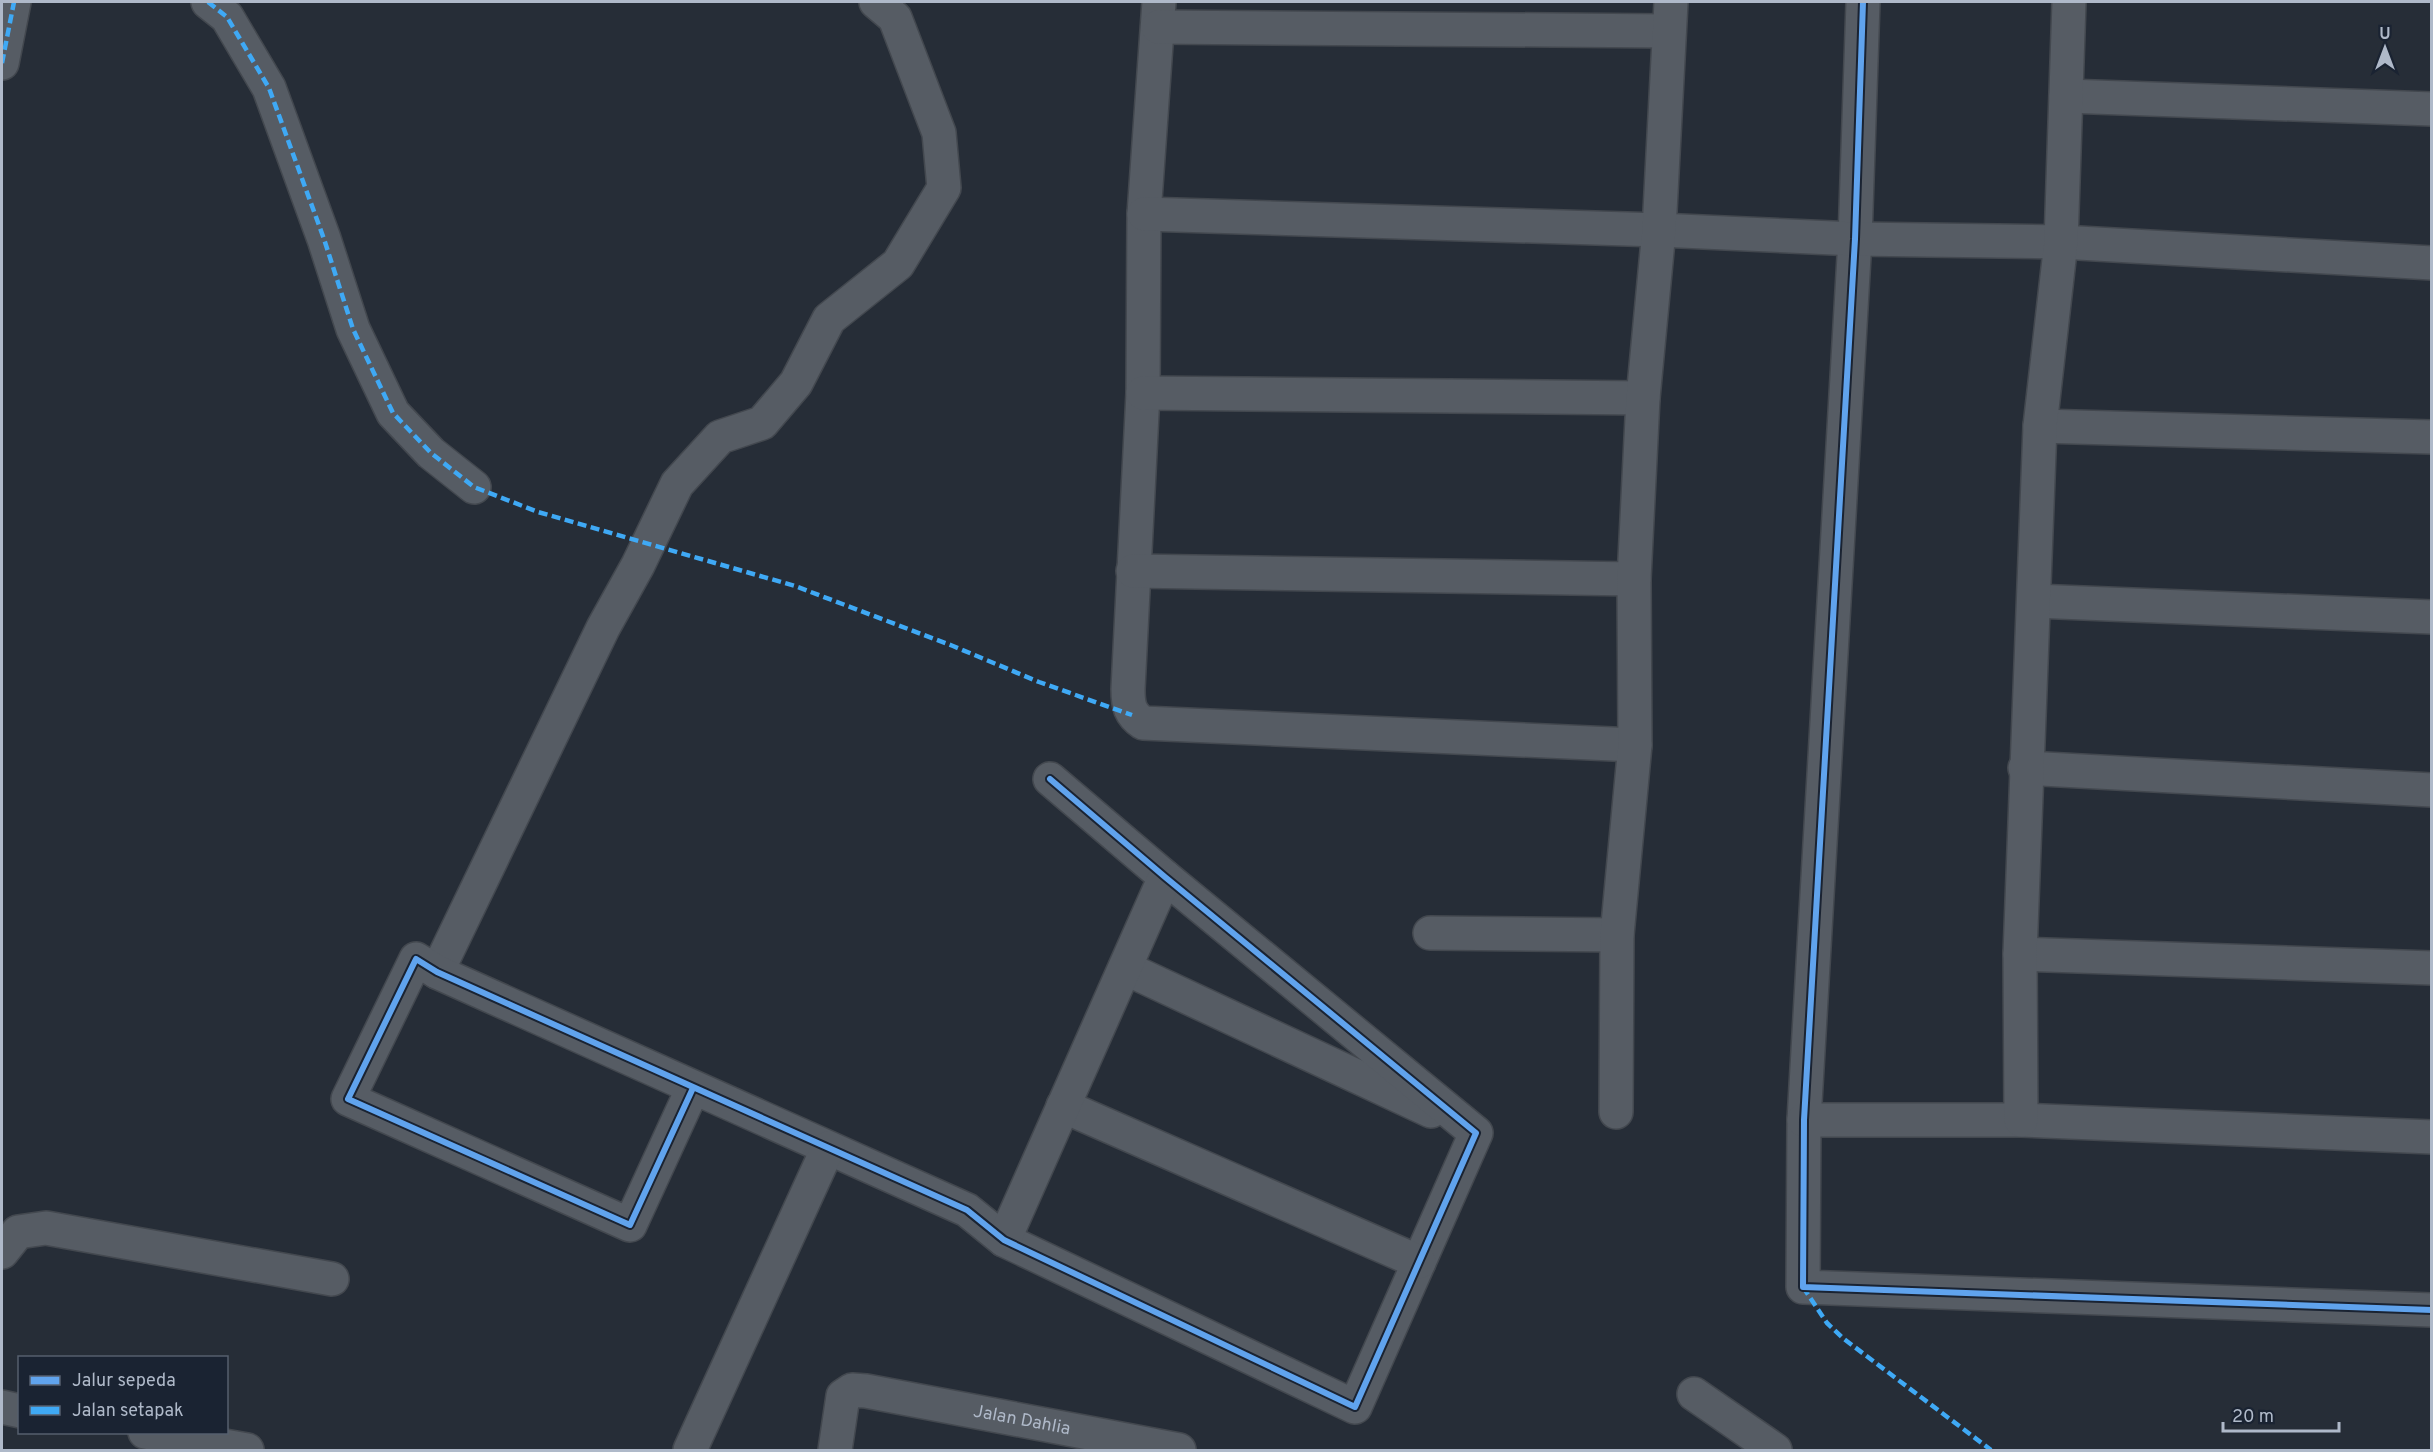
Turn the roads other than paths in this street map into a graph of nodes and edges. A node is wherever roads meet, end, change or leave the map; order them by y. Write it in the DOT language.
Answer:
graph roads {
  1 [pos="14,2"];
  2 [pos="208,2"];
  3 [pos="876,2"];
  4 [pos="1863,2"];
  5 [pos="2069,2"];
  6 [pos="1158,14"];
  7 [pos="1670,16"];
  8 [pos="2,63"];
  9 [pos="2066,96"];
  10 [pos="2432,109"];
  11 [pos="1144,214"];
  12 [pos="1659,230"];
  13 [pos="1855,239"];
  14 [pos="2061,243"];
  15 [pos="2432,263"];
  16 [pos="1143,393"];
  17 [pos="1643,398"];
  18 [pos="2040,426"];
  19 [pos="2432,437"];
  20 [pos="474,487"];
  21 [pos="1132,571"];
  22 [pos="1634,579"];
  23 [pos="2034,601"];
  24 [pos="2432,618"];
  25 [pos="1635,745"];
  26 [pos="2025,768"];
  27 [pos="1050,779"];
  28 [pos="2432,790"];
  29 [pos="1165,877"];
  30 [pos="1430,933"];
  31 [pos="1617,935"];
  32 [pos="2020,954"];
  33 [pos="1125,968"];
  34 [pos="2432,968"];
  35 [pos="437,972"];
  36 [pos="693,1088"];
  37 [pos="1063,1106"];
  38 [pos="1616,1112"];
  39 [pos="1804,1120"];
  40 [pos="2021,1120"];
  41 [pos="1476,1133"];
  42 [pos="2432,1137"];
  43 [pos="828,1148"];
  44 [pos="1004,1240"];
  45 [pos="2,1252"];
  46 [pos="1419,1262"];
  47 [pos="332,1279"];
  48 [pos="2432,1310"];
  49 [pos="1694,1394"];
  50 [pos="2,1407"];
  51 [pos="18,1411"];
  52 [pos="156,1434"];
  53 [pos="247,1450"];
  54 [pos="690,1450"];
  55 [pos="835,1450"];
  56 [pos="1179,1450"];
  57 [pos="1775,1450"];
  1 -- 8 [label="street"];
  2 -- 20 [label="street"];
  3 -- 35 [label="street"];
  4 -- 13 [label="street"];
  5 -- 9 [label="street"];
  6 -- 7 [label="street"];
  6 -- 11 [label="street"];
  7 -- 12 [label="street"];
  9 -- 10 [label="street"];
  9 -- 14 [label="street"];
  11 -- 12 [label="street"];
  11 -- 16 [label="street"];
  12 -- 13 [label="street"];
  12 -- 17 [label="street"];
  13 -- 14 [label="street"];
  13 -- 39 [label="street"];
  14 -- 15 [label="street"];
  14 -- 18 [label="street"];
  16 -- 17 [label="street"];
  16 -- 21 [label="street"];
  17 -- 22 [label="street"];
  18 -- 19 [label="street"];
  18 -- 23 [label="street"];
  21 -- 22 [label="street"];
  21 -- 25 [label="street"];
  22 -- 25 [label="street"];
  23 -- 24 [label="street"];
  23 -- 26 [label="street"];
  25 -- 31 [label="street"];
  26 -- 28 [label="street"];
  26 -- 32 [label="street"];
  27 -- 29 [label="street"];
  29 -- 33 [label="street"];
  29 -- 41 [label="street"];
  30 -- 31 [label="street"];
  31 -- 38 [label="street"];
  32 -- 34 [label="street"];
  32 -- 40 [label="street"];
  33 -- 37 [label="street"];
  33 -- 41 [label="street"];
  35 -- 36 [label="street"];
  35 -- 36 [label="street"];
  36 -- 43 [label="street"];
  37 -- 44 [label="street"];
  37 -- 46 [label="street"];
  39 -- 40 [label="street"];
  39 -- 48 [label="street"];
  40 -- 42 [label="street"];
  41 -- 46 [label="street"];
  43 -- 44 [label="street"];
  43 -- 54 [label="street"];
  44 -- 46 [label="street"];
  45 -- 47 [label="street"];
  49 -- 57 [label="street"];
  50 -- 51 [label="street"];
  52 -- 53 [label="street"];
  55 -- 56 [label="street, Jalan Dahlia"];
}
